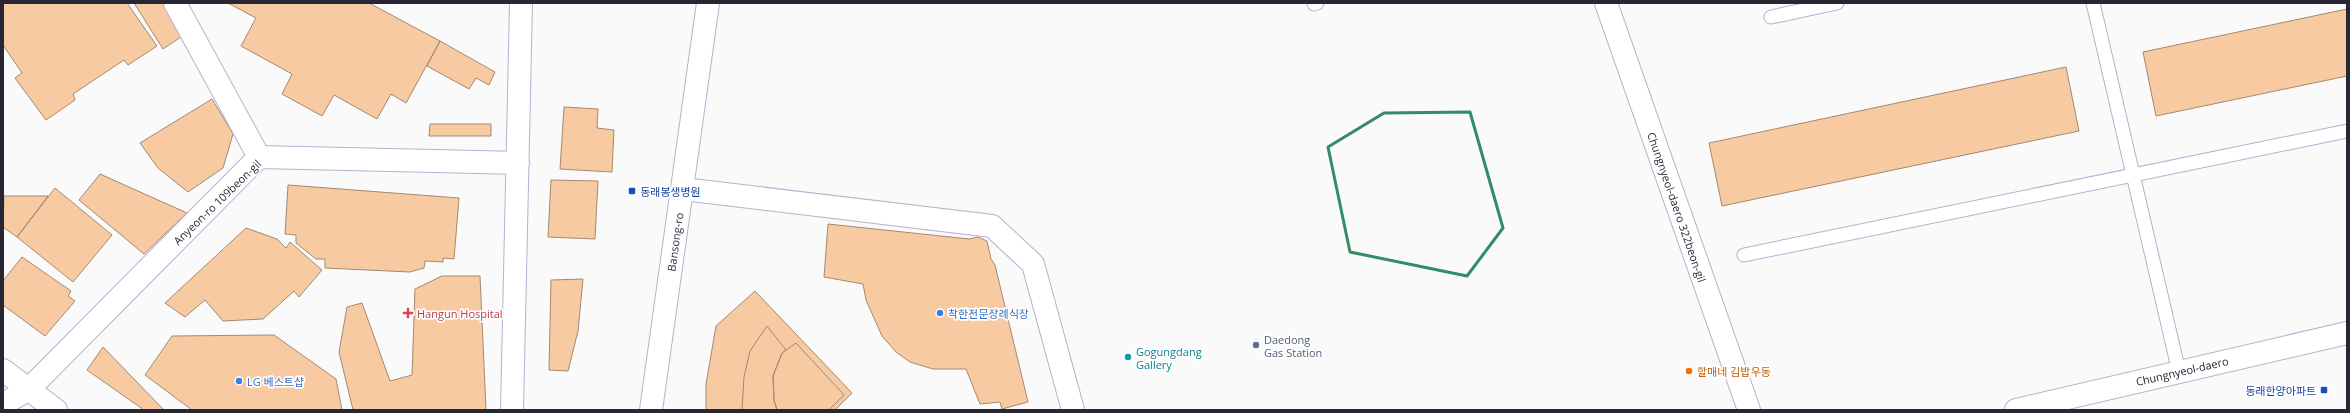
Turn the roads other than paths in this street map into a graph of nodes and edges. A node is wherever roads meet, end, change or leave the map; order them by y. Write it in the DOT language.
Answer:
graph roads {
  1 [pos="175,3"];
  2 [pos="521,3"];
  3 [pos="708,3"];
  4 [pos="1606,3"];
  5 [pos="1837,3"];
  6 [pos="2093,3"];
  7 [pos="1771,17"];
  8 [pos="2347,131"];
  9 [pos="259,157"];
  10 [pos="518,163"];
  11 [pos="2132,175"];
  12 [pos="683,189"];
  13 [pos="1744,255"];
  14 [pos="2347,333"];
  15 [pos="3,370"];
  16 [pos="2179,372"];
  17 [pos="28,390"];
  18 [pos="3,404"];
  19 [pos="56,410"];
  20 [pos="512,410"];
  21 [pos="651,410"];
  22 [pos="1073,410"];
  23 [pos="1749,410"];
  24 [pos="2016,410"];
  1 -- 9 [label="street"];
  2 -- 10 [label="street"];
  3 -- 12 [label="street, Bansong-ro"];
  4 -- 23 [label="street, Chungnyeol-daero 322beon-gil"];
  5 -- 7 [label="lane"];
  6 -- 11 [label="lane"];
  8 -- 11 [label="lane"];
  9 -- 10 [label="street, Anyeon-ro 109beon-gil"];
  9 -- 17 [label="street, Anyeon-ro 109beon-gil"];
  10 -- 20 [label="street"];
  11 -- 13 [label="lane"];
  11 -- 16 [label="lane"];
  12 -- 21 [label="street, Bansong-ro"];
  12 -- 22 [label="street"];
  14 -- 16 [label="street, Chungnyeol-daero"];
  15 -- 17 [label="street"];
  16 -- 24 [label="street, Chungnyeol-daero"];
  17 -- 18 [label="street, Anyeon-ro 109beon-gil"];
  17 -- 19 [label="street"];
}
